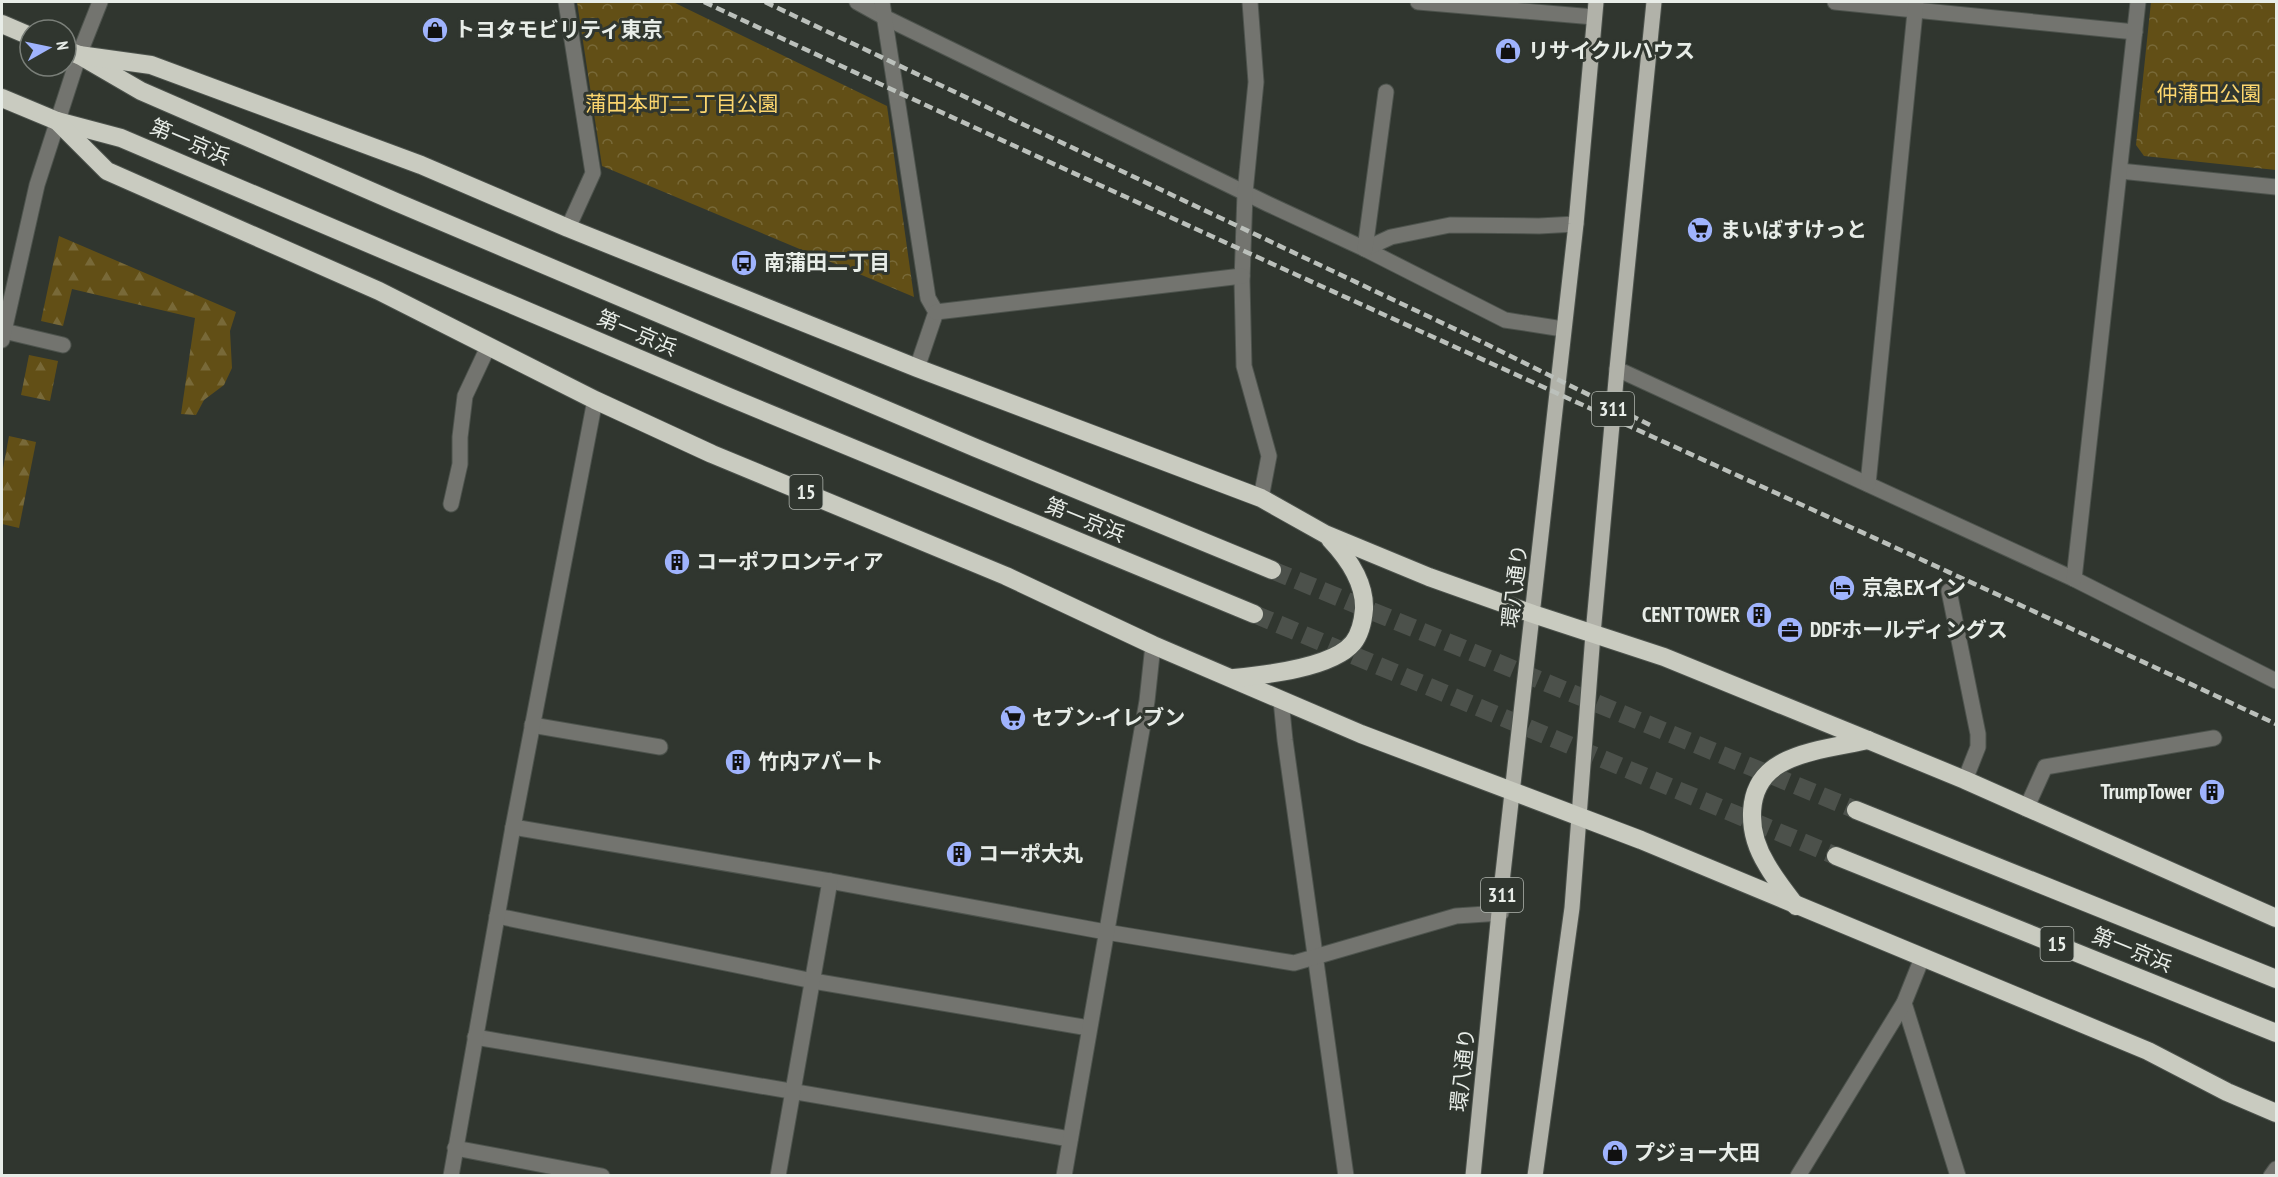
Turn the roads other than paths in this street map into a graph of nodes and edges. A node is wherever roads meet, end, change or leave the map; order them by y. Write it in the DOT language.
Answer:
graph roads {
  1 [pos="100,2"];
  2 [pos="566,2"];
  3 [pos="857,2"];
  4 [pos="1250,2"];
  5 [pos="1418,2"];
  6 [pos="1654,2"];
  7 [pos="1835,2"];
  8 [pos="2138,2"];
  9 [pos="1916,5"];
  10 [pos="883,9"];
  11 [pos="1595,9"];
  12 [pos="2,24"];
  13 [pos="18,31"];
  14 [pos="2136,32"];
  15 [pos="78,42"];
  16 [pos="78,54"];
  17 [pos="78,56"];
  18 [pos="66,78"];
  19 [pos="1386,92"];
  20 [pos="2,98"];
  21 [pos="57,121"];
  22 [pos="2120,171"];
  23 [pos="2277,187"];
  24 [pos="1245,193"];
  25 [pos="1576,224"];
  26 [pos="568,228"];
  27 [pos="1365,249"];
  28 [pos="1242,276"];
  29 [pos="936,312"];
  30 [pos="1563,328"];
  31 [pos="3,336"];
  32 [pos="63,345"];
  33 [pos="488,347"];
  34 [pos="917,368"];
  35 [pos="1617,369"];
  36 [pos="595,400"];
  37 [pos="1868,484"];
  38 [pos="1261,498"];
  39 [pos="451,504"];
  40 [pos="1325,534"];
  41 [pos="1272,570"];
  42 [pos="2074,579"];
  43 [pos="1949,591"];
  44 [pos="1254,614"];
  45 [pos="1533,614"];
  46 [pos="1593,634"];
  47 [pos="1154,645"];
  48 [pos="1229,679"];
  49 [pos="2277,681"];
  50 [pos="1281,700"];
  51 [pos="532,725"];
  52 [pos="2214,738"];
  53 [pos="1868,740"];
  54 [pos="660,747"];
  55 [pos="1965,780"];
  56 [pos="1514,792"];
  57 [pos="2026,809"];
  58 [pos="1856,810"];
  59 [pos="1580,818"];
  60 [pos="513,827"];
  61 [pos="1836,856"];
  62 [pos="830,881"];
  63 [pos="1796,906"];
  64 [pos="1500,913"];
  65 [pos="496,916"];
  66 [pos="2277,918"];
  67 [pos="1106,932"];
  68 [pos="1316,958"];
  69 [pos="1922,958"];
  70 [pos="2277,979"];
  71 [pos="813,981"];
  72 [pos="1904,1003"];
  73 [pos="1089,1028"];
  74 [pos="2277,1033"];
  75 [pos="475,1037"];
  76 [pos="792,1092"];
  77 [pos="2277,1113"];
  78 [pos="1070,1139"];
  79 [pos="455,1148"];
  80 [pos="2277,1169"];
  81 [pos="574,1173"];
  82 [pos="451,1176"];
  83 [pos="602,1176"];
  84 [pos="778,1176"];
  85 [pos="1064,1176"];
  86 [pos="1346,1176"];
  87 [pos="1473,1176"];
  88 [pos="1535,1176"];
  89 [pos="1798,1176"];
  90 [pos="1958,1176"];
  91 [pos="2271,1176"];
  1 -- 15 [label="street"];
  2 -- 26 [label="street"];
  3 -- 10 [label="street"];
  4 -- 24 [label="street"];
  5 -- 11 [label="street"];
  6 -- 35 [label="main road, 311"];
  7 -- 9 [label="street"];
  8 -- 14 [label="street"];
  9 -- 14 [label="street"];
  9 -- 37 [label="street"];
  10 -- 24 [label="street"];
  10 -- 29 [label="street"];
  11 -- 25 [label="main road, 環八通り / 311"];
  12 -- 13 [label="highway"];
  14 -- 22 [label="street"];
  16 -- 26 [label="highway"];
  17 -- 41 [label="highway, 第一京浜"];
  18 -- 21 [label="street"];
  19 -- 27 [label="street"];
  20 -- 21 [label="highway, 第一京浜 / 15"];
  21 -- 31 [label="street"];
  21 -- 33 [label="highway, 15"];
  21 -- 44 [label="highway, 第一京浜 / 15"];
  22 -- 23 [label="street"];
  22 -- 42 [label="street"];
  24 -- 27 [label="street"];
  24 -- 28 [label="street"];
  25 -- 27 [label="street"];
  25 -- 30 [label="main road, 環八通り / 311"];
  26 -- 34 [label="highway"];
  27 -- 30 [label="street"];
  28 -- 29 [label="street"];
  28 -- 38 [label="street"];
  29 -- 34 [label="street"];
  30 -- 45 [label="main road, 環八通り / 311"];
  31 -- 32 [label="street"];
  33 -- 36 [label="highway, 15"];
  33 -- 39 [label="street"];
  34 -- 38 [label="highway"];
  35 -- 37 [label="street"];
  35 -- 46 [label="main road, 311"];
  36 -- 47 [label="highway, 15"];
  36 -- 51 [label="street"];
  37 -- 42 [label="street"];
  38 -- 40 [label="highway"];
  40 -- 45 [label="highway"];
  40 -- 48 [label="highway"];
  42 -- 49 [label="street"];
  43 -- 55 [label="street"];
  45 -- 46 [label="highway"];
  45 -- 56 [label="main road, 環八通り / 311"];
  46 -- 53 [label="highway"];
  46 -- 59 [label="main road, 311"];
  47 -- 48 [label="highway, 15"];
  47 -- 67 [label="street"];
  48 -- 50 [label="highway, 15"];
  50 -- 56 [label="highway, 15"];
  50 -- 68 [label="street"];
  51 -- 54 [label="street"];
  51 -- 60 [label="street"];
  52 -- 57 [label="street"];
  53 -- 55 [label="highway"];
  53 -- 63 [label="highway"];
  55 -- 57 [label="highway"];
  56 -- 59 [label="highway, 15"];
  56 -- 64 [label="main road, 環八通り / 311"];
  57 -- 66 [label="highway"];
  58 -- 70 [label="highway, 第一京浜 / 15"];
  59 -- 63 [label="highway"];
  59 -- 88 [label="main road, 311"];
  60 -- 62 [label="street"];
  60 -- 65 [label="street"];
  61 -- 74 [label="highway, 第一京浜 / 15"];
  62 -- 67 [label="street"];
  62 -- 71 [label="street"];
  63 -- 69 [label="highway"];
  64 -- 68 [label="street"];
  64 -- 87 [label="main road, 環八通り / 311"];
  65 -- 71 [label="street"];
  65 -- 75 [label="street"];
  67 -- 68 [label="street"];
  67 -- 73 [label="street"];
  68 -- 86 [label="street"];
  69 -- 72 [label="street"];
  69 -- 77 [label="highway"];
  71 -- 73 [label="street"];
  71 -- 76 [label="street"];
  72 -- 89 [label="street"];
  72 -- 90 [label="street"];
  73 -- 78 [label="street"];
  75 -- 76 [label="street"];
  75 -- 79 [label="street"];
  76 -- 78 [label="street"];
  76 -- 84 [label="street"];
  78 -- 85 [label="street"];
  79 -- 81 [label="street"];
  79 -- 82 [label="street"];
  80 -- 91 [label="street"];
  81 -- 83 [label="street"];
}
